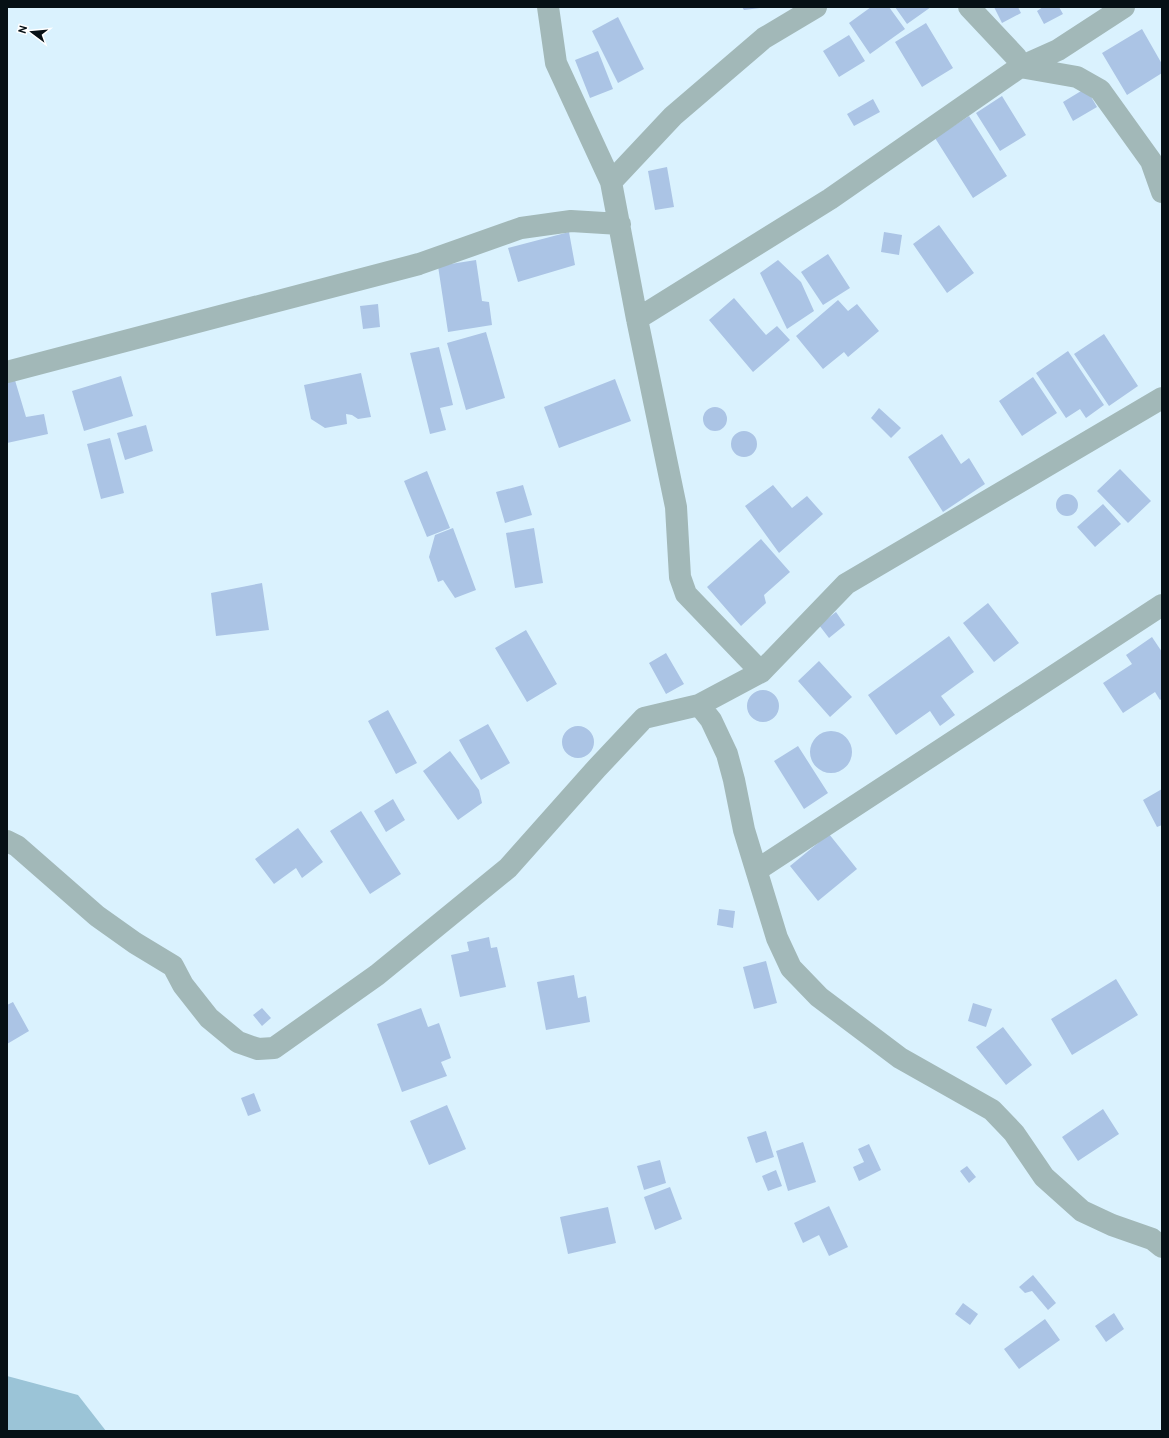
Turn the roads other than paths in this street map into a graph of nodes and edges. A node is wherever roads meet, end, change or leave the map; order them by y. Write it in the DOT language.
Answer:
graph roads {
  1 [pos="548,7"];
  2 [pos="816,7"];
  3 [pos="969,7"];
  4 [pos="1124,7"];
  5 [pos="1020,67"];
  6 [pos="611,182"];
  7 [pos="1162,192"];
  8 [pos="620,224"];
  9 [pos="637,319"];
  10 [pos="7,372"];
  11 [pos="1162,398"];
  12 [pos="1162,605"];
  13 [pos="761,672"];
  14 [pos="699,705"];
  15 [pos="7,841"];
  16 [pos="757,870"];
  17 [pos="1162,1247"];
  1 -- 6 [label="street"];
  2 -- 6 [label="street"];
  3 -- 5 [label="street"];
  4 -- 5 [label="street"];
  5 -- 7 [label="street"];
  5 -- 9 [label="street"];
  6 -- 8 [label="street"];
  8 -- 9 [label="street"];
  8 -- 10 [label="street"];
  9 -- 13 [label="street"];
  11 -- 13 [label="street"];
  12 -- 16 [label="street"];
  13 -- 14 [label="street"];
  14 -- 15 [label="street"];
  14 -- 16 [label="street"];
  16 -- 17 [label="street"];
}
